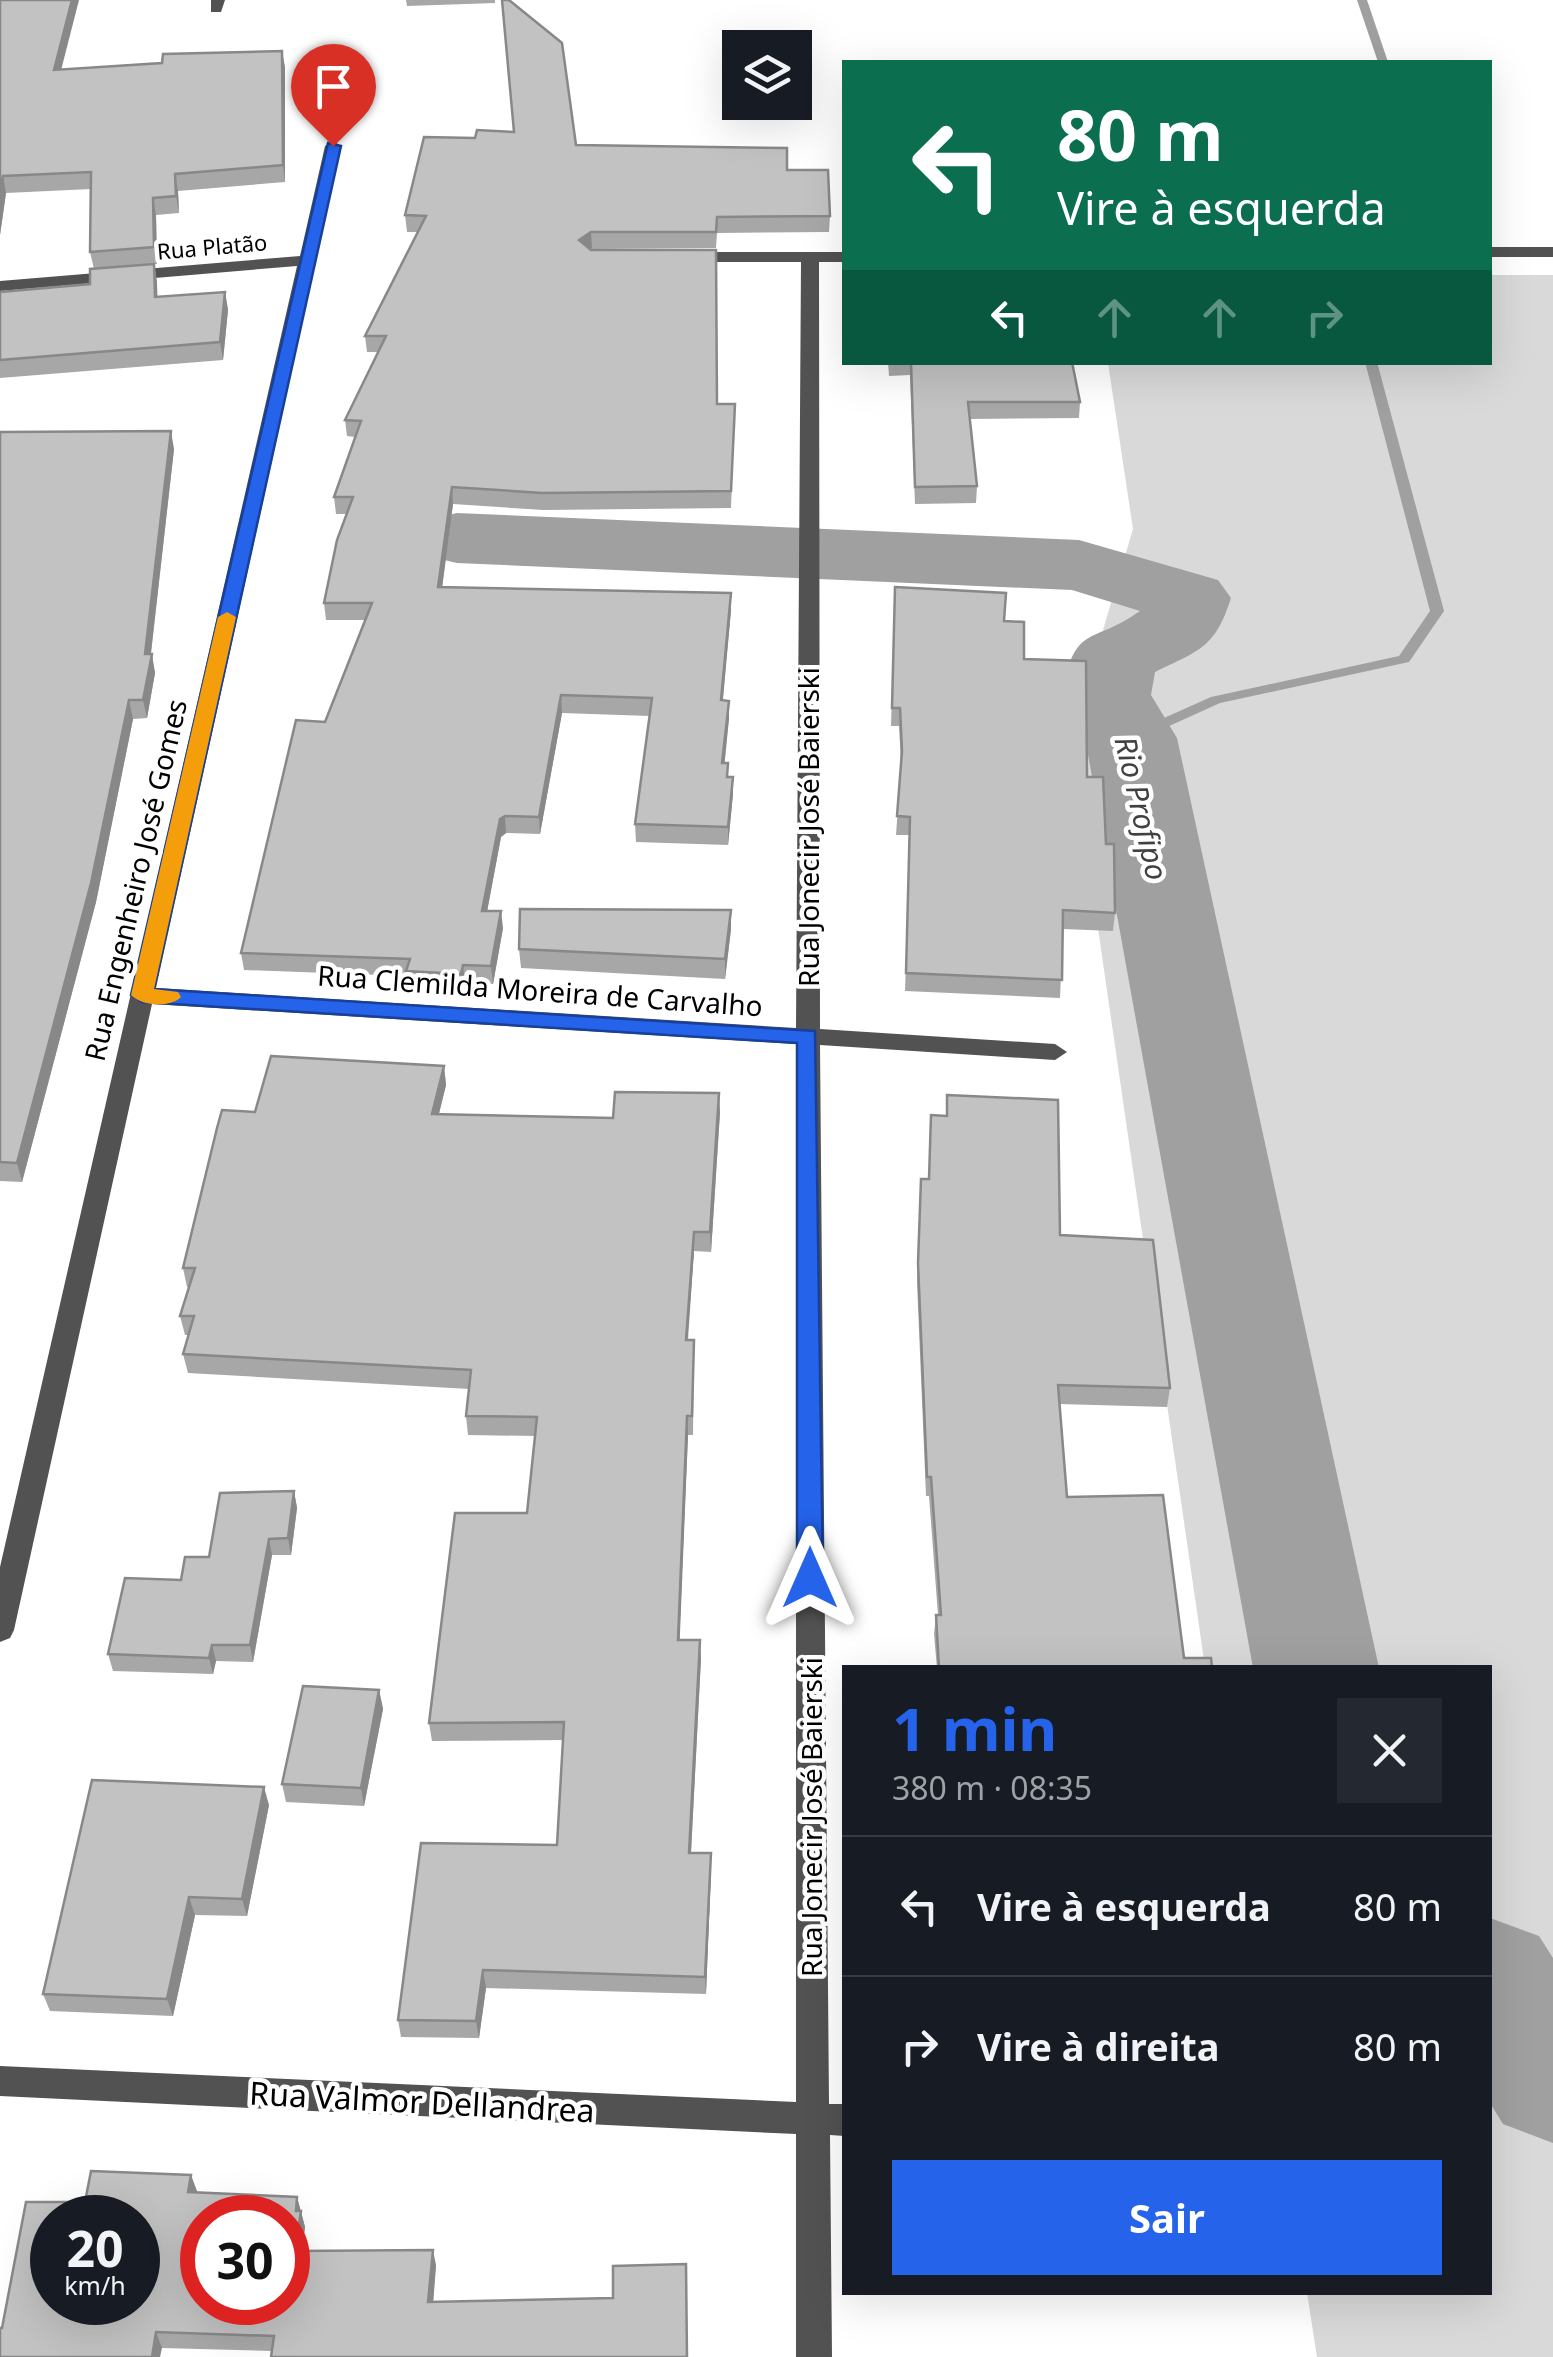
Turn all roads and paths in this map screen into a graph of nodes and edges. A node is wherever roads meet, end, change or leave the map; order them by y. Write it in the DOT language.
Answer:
graph roads {
  1 [pos="333,146"];
  2 [pos="1492,252"];
  3 [pos="1553,252"];
  4 [pos="671,257"];
  5 [pos="810,257"];
  6 [pos="842,257"];
  7 [pos="308,260"];
  8 [pos="0,286"];
  9 [pos="142,995"];
  10 [pos="808,1036"];
  11 [pos="1055,1052"];
  12 [pos="0,1630"];
  13 [pos="0,2080"];
  14 [pos="829,2120"];
  15 [pos="814,2357"];
  1 -- 7 [label="street, Rua Engenheiro José Gomes"];
  2 -- 3 [label="street"];
  4 -- 5 [label="street"];
  5 -- 6 [label="street"];
  5 -- 10 [label="street, Rua Jonecir José Baierski"];
  7 -- 8 [label="street, Rua Platão"];
  7 -- 9 [label="street, Rua Engenheiro José Gomes"];
  9 -- 10 [label="street, Rua Clemilda Moreira de Carvalho"];
  9 -- 12 [label="street, Rua Engenheiro José Gomes"];
  10 -- 11 [label="street, Rua Clemilda Moreira de Carvalho"];
  10 -- 14 [label="street, Rua Jonecir José Baierski"];
  13 -- 14 [label="street, Rua Valmor Dellandrea"];
  14 -- 15 [label="street, Rua Jonecir José Baierski"];
}
